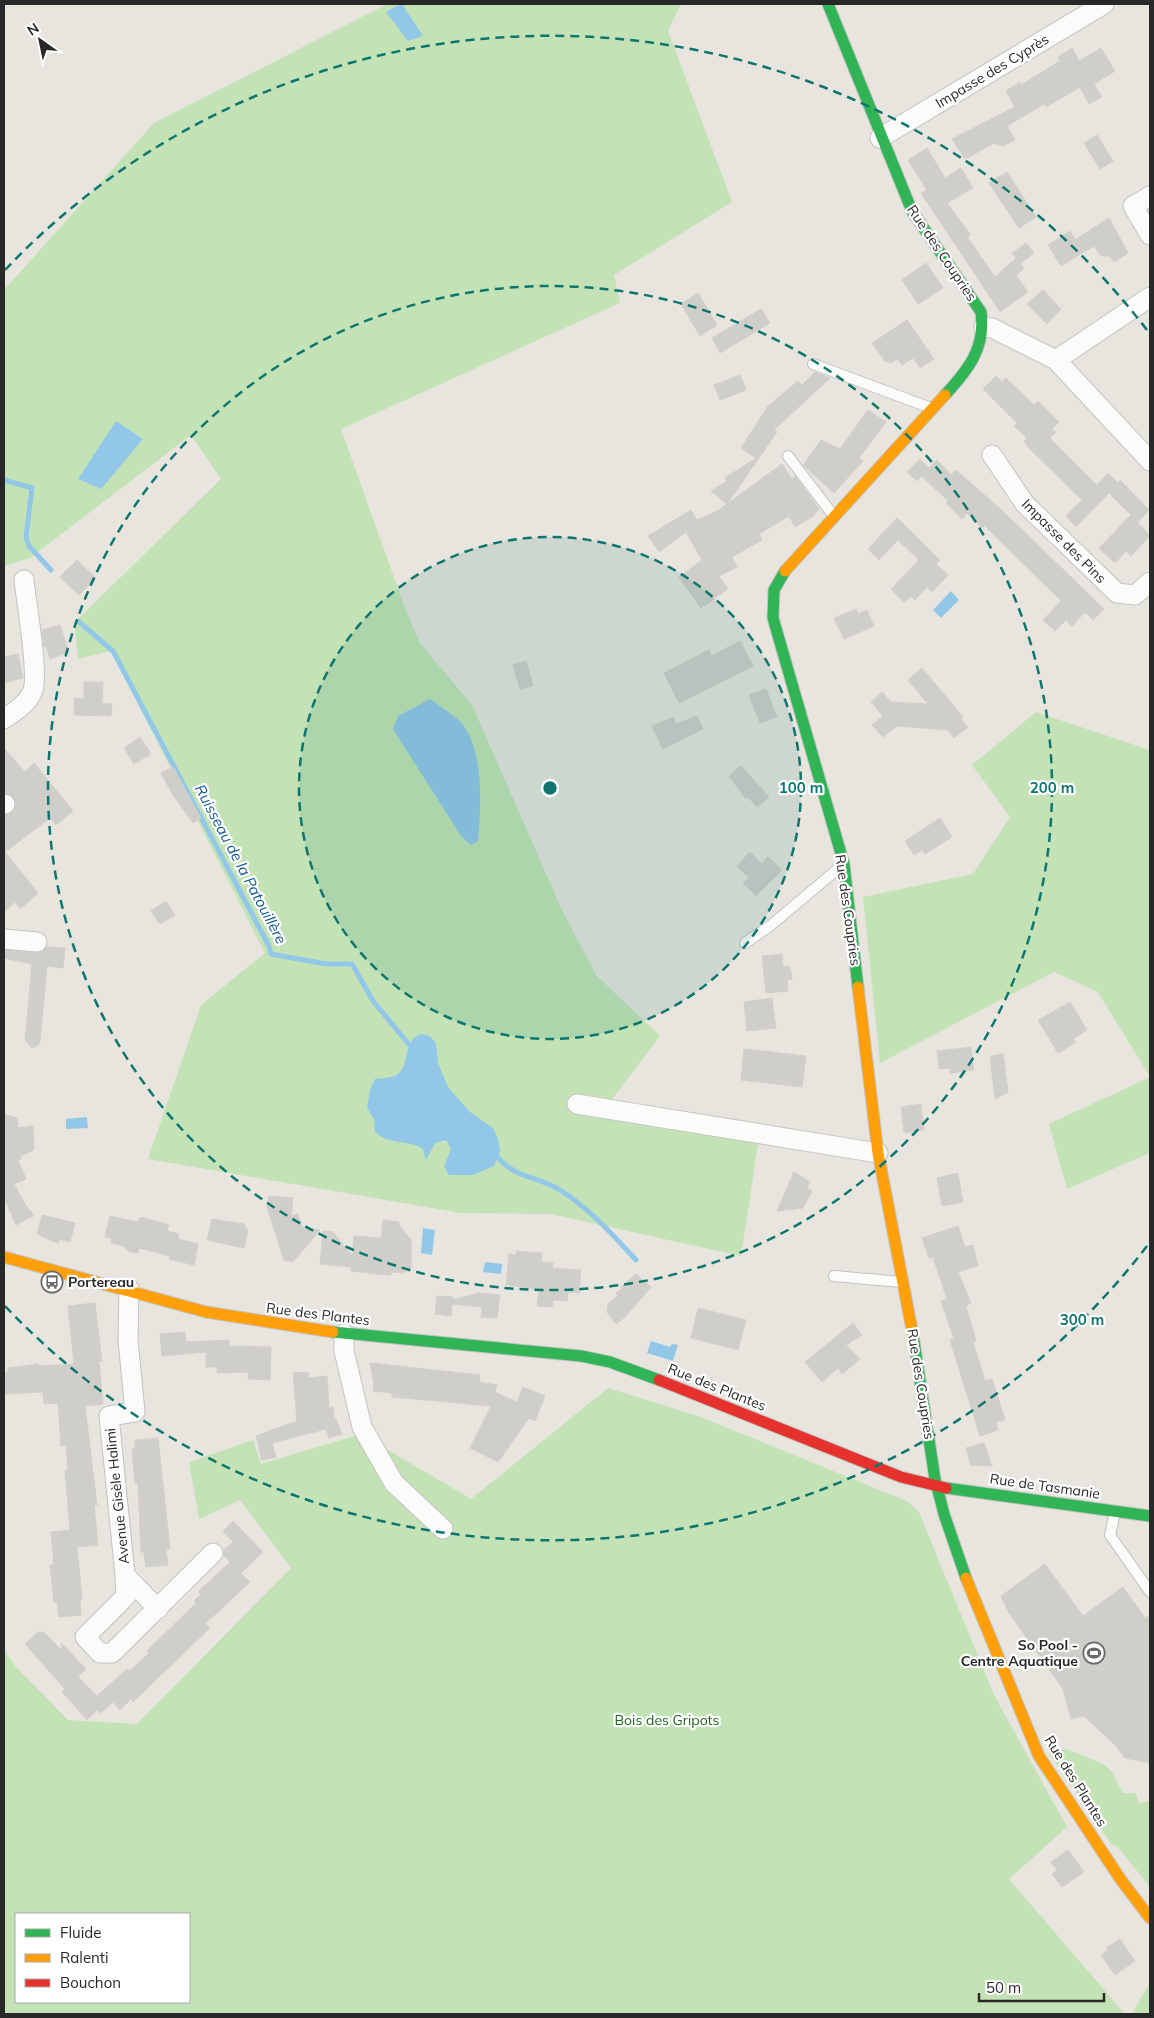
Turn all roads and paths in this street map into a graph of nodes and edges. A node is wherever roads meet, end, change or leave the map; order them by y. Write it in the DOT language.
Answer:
graph roads {
  1 [pos="828,4"];
  2 [pos="1104,4"];
  3 [pos="880,138"];
  4 [pos="1150,196"];
  5 [pos="1150,235"];
  6 [pos="1150,297"];
  7 [pos="984,327"];
  8 [pos="1056,360"];
  9 [pos="813,364"];
  10 [pos="932,409"];
  11 [pos="992,455"];
  12 [pos="788,456"];
  13 [pos="1150,461"];
  14 [pos="833,516"];
  15 [pos="24,580"];
  16 [pos="1150,582"];
  17 [pos="4,719"];
  18 [pos="844,864"];
  19 [pos="4,939"];
  20 [pos="37,942"];
  21 [pos="745,942"];
  22 [pos="577,1104"];
  23 [pos="878,1153"];
  24 [pos="4,1257"];
  25 [pos="834,1276"];
  26 [pos="902,1282"];
  27 [pos="130,1289"];
  28 [pos="344,1334"];
  29 [pos="937,1487"];
  30 [pos="1115,1511"];
  31 [pos="1150,1516"];
  32 [pos="443,1529"];
  33 [pos="213,1553"];
  34 [pos="125,1575"];
  35 [pos="1150,1592"];
  36 [pos="158,1609"];
  37 [pos="1150,1918"];
  1 -- 3 [label="street, Rue des Coupries"];
  2 -- 3 [label="street, Impasse des Cyprès"];
  3 -- 7 [label="street, Rue des Coupries"];
  4 -- 5 [label="street"];
  6 -- 8 [label="street"];
  7 -- 8 [label="street"];
  7 -- 10 [label="street, Rue des Coupries"];
  8 -- 13 [label="street"];
  9 -- 10 [label="lane"];
  10 -- 14 [label="street, Rue des Coupries"];
  11 -- 16 [label="street, Impasse des Pins"];
  12 -- 14 [label="lane"];
  14 -- 18 [label="street, Rue des Coupries"];
  15 -- 17 [label="street"];
  18 -- 21 [label="lane"];
  18 -- 23 [label="street, Rue des Coupries"];
  19 -- 20 [label="street"];
  22 -- 23 [label="street"];
  23 -- 26 [label="street, Rue des Coupries"];
  24 -- 27 [label="street, Rue des Plantes"];
  25 -- 26 [label="lane"];
  26 -- 29 [label="street, Rue des Coupries"];
  27 -- 28 [label="street, Rue des Plantes"];
  27 -- 34 [label="street, Avenue Gisèle Halimi"];
  28 -- 29 [label="street, Rue des Plantes"];
  28 -- 32 [label="street"];
  29 -- 30 [label="street, Rue de Tasmanie"];
  29 -- 37 [label="street, Rue des Plantes"];
  30 -- 31 [label="street, Rue de Tasmanie"];
  30 -- 35 [label="lane"];
  33 -- 36 [label="street, Avenue Gisèle Halimi"];
  34 -- 36 [label="street, Avenue Gisèle Halimi"];
  34 -- 36 [label="street, Avenue Gisèle Halimi"];
}
